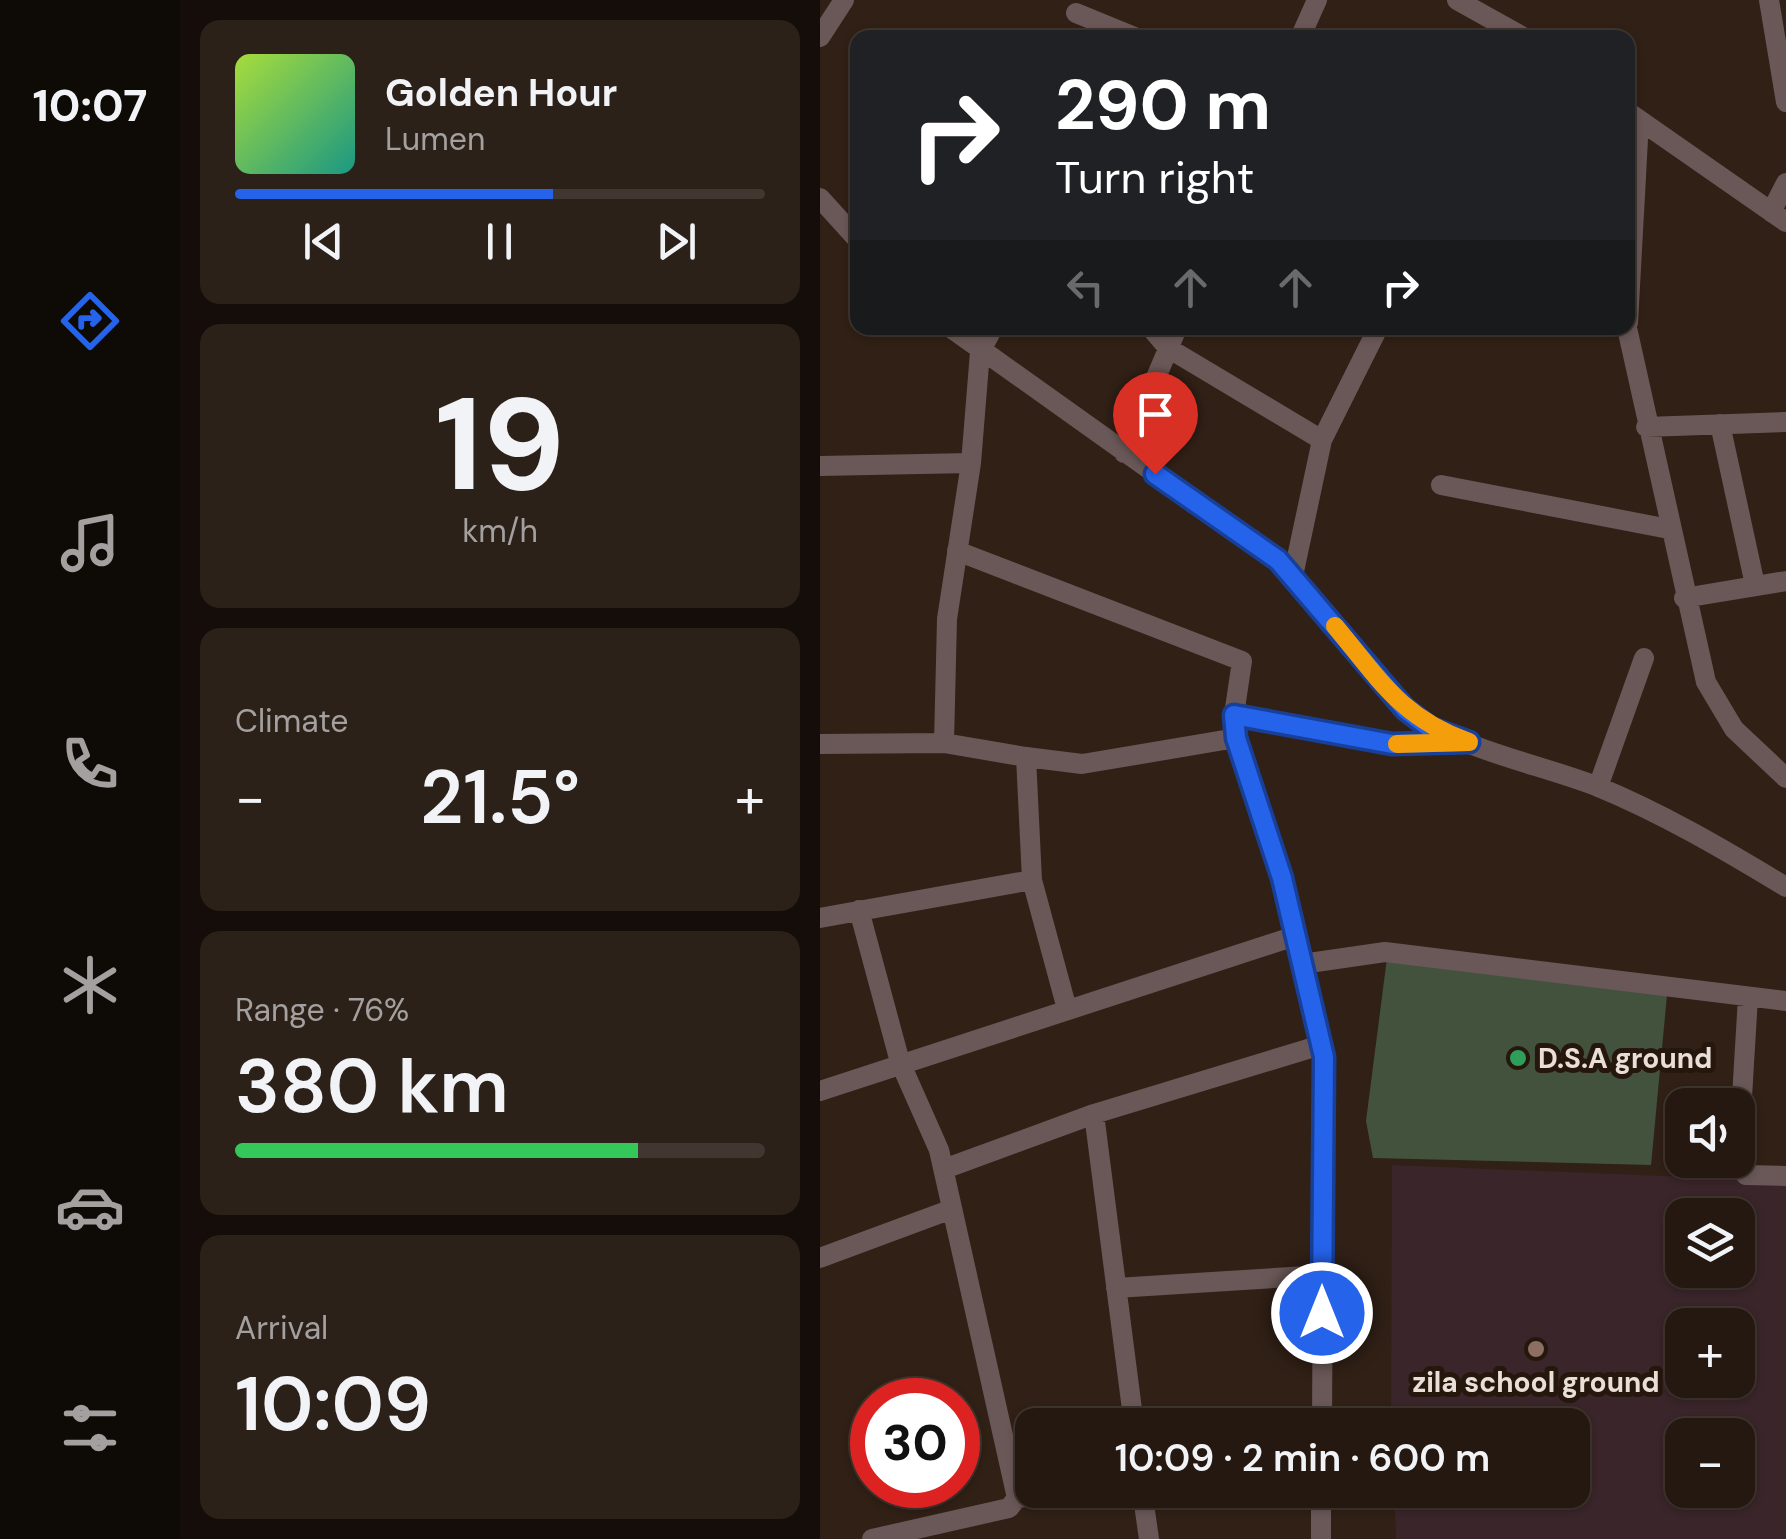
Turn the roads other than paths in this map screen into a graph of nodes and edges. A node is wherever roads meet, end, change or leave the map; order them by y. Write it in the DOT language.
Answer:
graph roads {
  1 [pos="844,0"];
  2 [pos="1317,0"];
  3 [pos="1457,0"];
  4 [pos="1770,0"];
  5 [pos="1076,7"];
  6 [pos="1121,30"];
  7 [pos="1304,30"];
  8 [pos="1511,30"];
  9 [pos="820,37"];
  10 [pos="1786,102"];
  11 [pos="1635,117"];
  12 [pos="1786,183"];
  13 [pos="823,211"];
  14 [pos="1778,216"];
  15 [pos="850,233"];
  16 [pos="959,335"];
  17 [pos="989,335"];
  18 [pos="1157,335"];
  19 [pos="1173,335"];
  20 [pos="1374,335"];
  21 [pos="1629,335"];
  22 [pos="1168,348"];
  23 [pos="980,352"];
  24 [pos="1786,422"];
  25 [pos="1720,424"];
  26 [pos="1646,427"];
  27 [pos="1322,440"];
  28 [pos="1124,453"];
  29 [pos="970,463"];
  30 [pos="820,466"];
  31 [pos="1441,485"];
  32 [pos="1669,529"];
  33 [pos="958,552"];
  34 [pos="1293,576"];
  35 [pos="1786,582"];
  36 [pos="1755,586"];
  37 [pos="1684,598"];
  38 [pos="1644,658"];
  39 [pos="1234,715"];
  40 [pos="1236,738"];
  41 [pos="1469,742"];
  42 [pos="820,744"];
  43 [pos="944,744"];
  44 [pos="1026,757"];
  45 [pos="1786,778"];
  46 [pos="1598,787"];
  47 [pos="1032,880"];
  48 [pos="1786,887"];
  49 [pos="858,910"];
  50 [pos="820,918"];
  51 [pos="1295,936"];
  52 [pos="1302,964"];
  53 [pos="1748,996"];
  54 [pos="1786,1001"];
  55 [pos="1067,1009"];
  56 [pos="1322,1045"];
  57 [pos="900,1062"];
  58 [pos="820,1091"];
  59 [pos="1094,1114"];
  60 [pos="944,1169"];
  61 [pos="1786,1176"];
  62 [pos="952,1209"];
  63 [pos="820,1258"];
  64 [pos="1323,1276"];
  65 [pos="1116,1288"];
  66 [pos="1132,1408"];
  67 [pos="1322,1408"];
  68 [pos="1015,1489"];
  69 [pos="1015,1500"];
  70 [pos="1144,1508"];
  71 [pos="1322,1508"];
  72 [pos="872,1539"];
  73 [pos="1148,1539"];
  74 [pos="1321,1539"];
  1 -- 9 [label="street"];
  2 -- 7 [label="street"];
  3 -- 8 [label="street"];
  4 -- 10 [label="street"];
  5 -- 6 [label="street"];
  11 -- 14 [label="street"];
  12 -- 14 [label="street"];
  13 -- 15 [label="street"];
  16 -- 23 [label="street"];
  17 -- 23 [label="street"];
  18 -- 22 [label="street"];
  19 -- 22 [label="street"];
  20 -- 27 [label="street"];
  21 -- 26 [label="street"];
  22 -- 27 [label="street"];
  22 -- 28 [label="street"];
  23 -- 28 [label="street"];
  23 -- 29 [label="street"];
  24 -- 25 [label="street"];
  25 -- 26 [label="street"];
  25 -- 36 [label="street"];
  26 -- 32 [label="street"];
  27 -- 34 [label="street"];
  28 -- 34 [label="street"];
  29 -- 30 [label="street"];
  29 -- 33 [label="street"];
  31 -- 32 [label="street"];
  32 -- 37 [label="street"];
  33 -- 39 [label="street"];
  33 -- 43 [label="street"];
  34 -- 41 [label="street"];
  35 -- 36 [label="street"];
  36 -- 37 [label="street"];
  37 -- 45 [label="street"];
  38 -- 46 [label="street"];
  39 -- 40 [label="street"];
  39 -- 41 [label="street"];
  40 -- 44 [label="street"];
  40 -- 51 [label="street"];
  41 -- 46 [label="street"];
  42 -- 43 [label="street"];
  43 -- 44 [label="street"];
  44 -- 47 [label="street"];
  46 -- 48 [label="street"];
  47 -- 49 [label="street"];
  47 -- 55 [label="street"];
  49 -- 50 [label="street"];
  49 -- 57 [label="street"];
  51 -- 52 [label="street"];
  51 -- 55 [label="street"];
  52 -- 53 [label="street"];
  52 -- 56 [label="street"];
  53 -- 54 [label="street"];
  53 -- 61 [label="street"];
  55 -- 57 [label="street"];
  56 -- 59 [label="street"];
  56 -- 64 [label="street"];
  57 -- 58 [label="street"];
  57 -- 60 [label="street"];
  59 -- 60 [label="street"];
  59 -- 65 [label="street"];
  60 -- 62 [label="street"];
  62 -- 63 [label="street"];
  62 -- 68 [label="street"];
  64 -- 65 [label="street"];
  64 -- 67 [label="street"];
  65 -- 66 [label="street"];
  69 -- 72 [label="street"];
  70 -- 73 [label="street"];
  71 -- 74 [label="street"];
}
